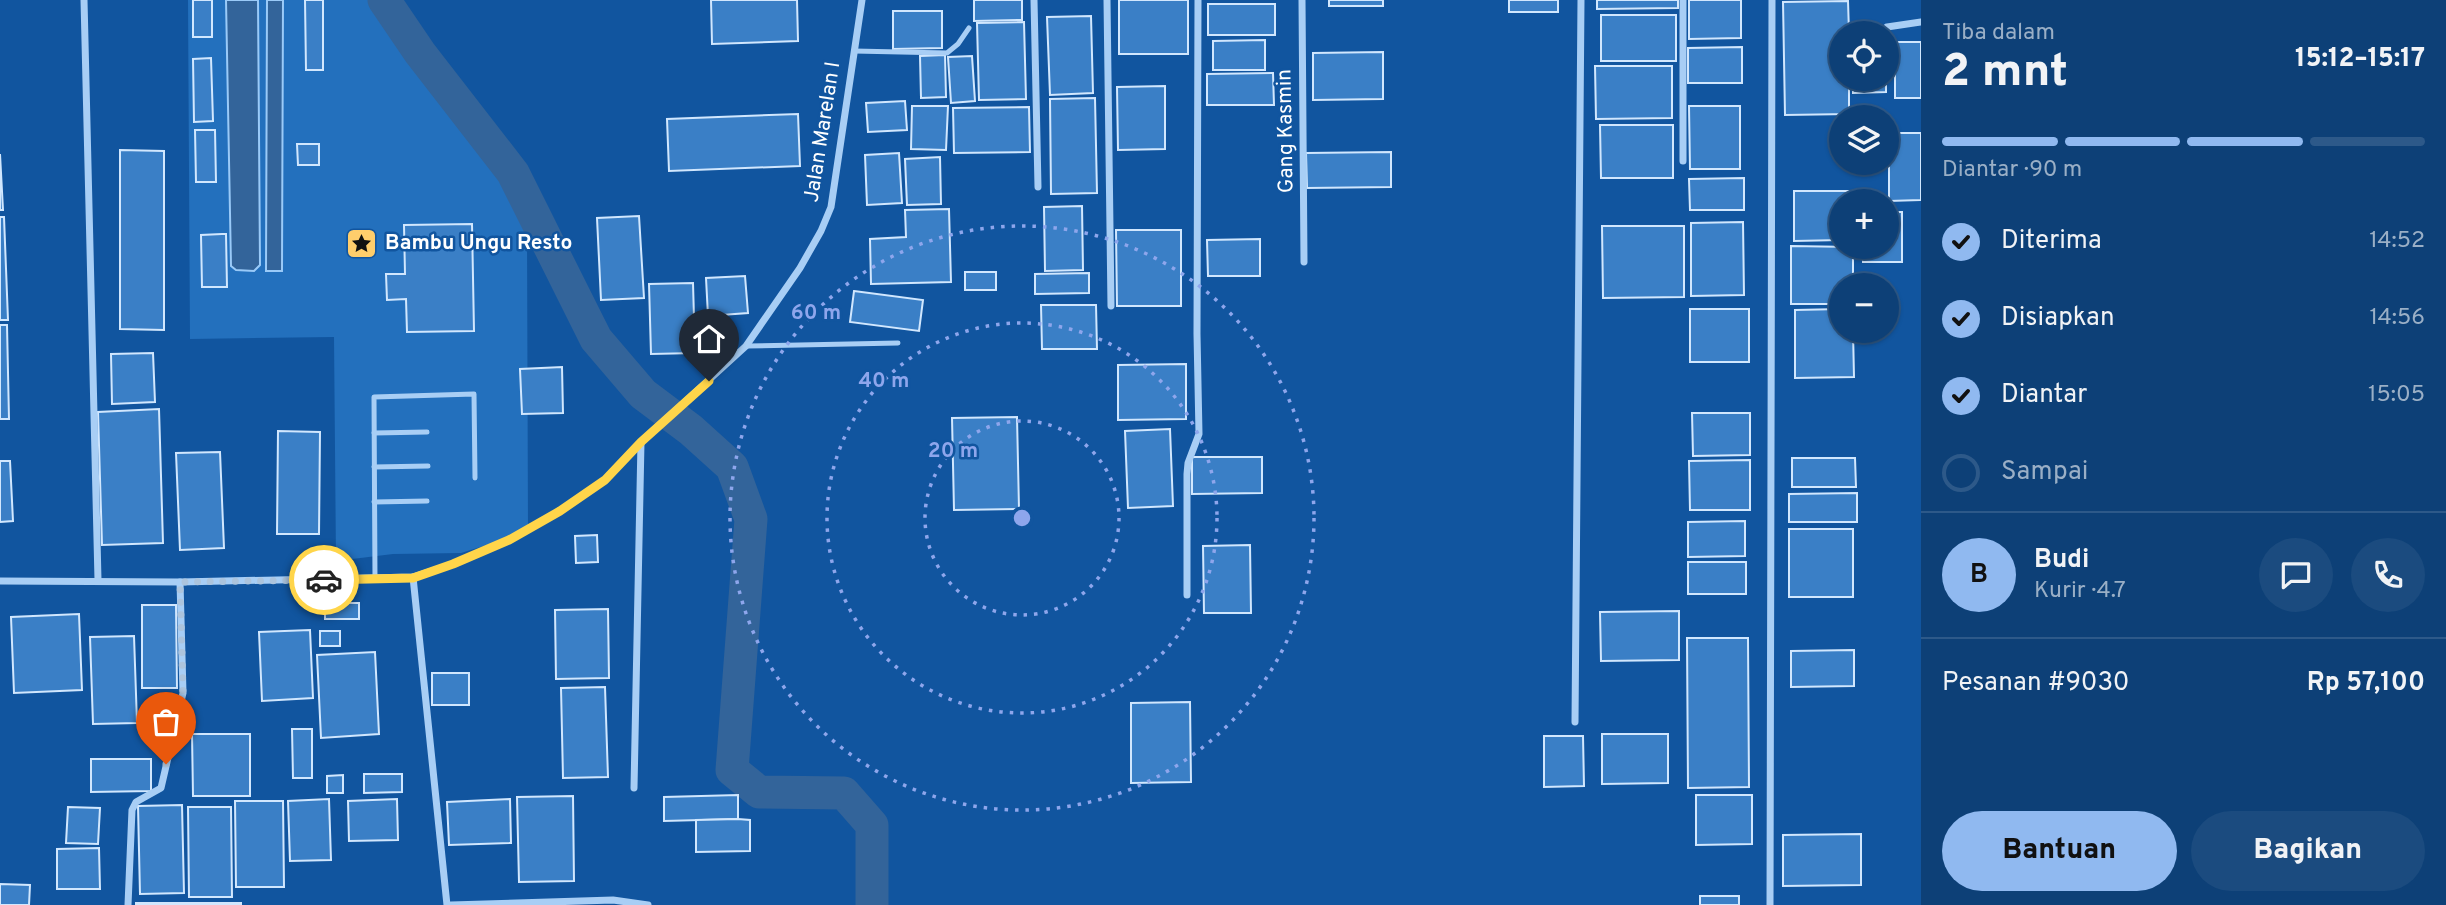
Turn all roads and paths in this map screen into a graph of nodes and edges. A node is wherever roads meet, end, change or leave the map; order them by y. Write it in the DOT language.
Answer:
graph roads {
  1 [pos="84,0"];
  2 [pos="862,0"];
  3 [pos="1034,0"];
  4 [pos="1107,0"];
  5 [pos="1198,0"];
  6 [pos="1302,0"];
  7 [pos="1581,0"];
  8 [pos="1683,0"];
  9 [pos="1772,0"];
  10 [pos="1921,22"];
  11 [pos="1899,25"];
  12 [pos="969,28"];
  13 [pos="853,51"];
  14 [pos="1683,161"];
  15 [pos="1038,187"];
  16 [pos="1304,262"];
  17 [pos="1111,306"];
  18 [pos="898,343"];
  19 [pos="746,346"];
  20 [pos="426,432"];
  21 [pos="374,433"];
  22 [pos="641,442"];
  23 [pos="428,466"];
  24 [pos="374,467"];
  25 [pos="475,478"];
  26 [pos="427,501"];
  27 [pos="374,502"];
  28 [pos="413,578"];
  29 [pos="375,579"];
  30 [pos="97,580"];
  31 [pos="0,581"];
  32 [pos="180,582"];
  33 [pos="1187,595"];
  34 [pos="1575,722"];
  35 [pos="634,788"];
  36 [pos="504,904"];
  37 [pos="128,905"];
  38 [pos="449,905"];
  39 [pos="648,905"];
  40 [pos="1770,905"];
  1 -- 30 [label="street"];
  2 -- 13 [label="street, Jalan Marelan I"];
  3 -- 15 [label="street"];
  4 -- 17 [label="street"];
  5 -- 33 [label="street"];
  6 -- 16 [label="street, Gang Kasmin"];
  7 -- 34 [label="street"];
  8 -- 14 [label="street"];
  9 -- 40 [label="street"];
  10 -- 11 [label="street"];
  12 -- 13 [label="lane"];
  13 -- 19 [label="street, Jalan Marelan I"];
  18 -- 19 [label="lane"];
  19 -- 22 [label="street, Jalan Marelan I"];
  20 -- 21 [label="lane"];
  21 -- 24 [label="lane"];
  21 -- 25 [label="lane"];
  22 -- 28 [label="street, Jalan Marelan I"];
  22 -- 35 [label="street"];
  23 -- 24 [label="lane"];
  24 -- 27 [label="lane"];
  26 -- 27 [label="lane"];
  27 -- 29 [label="lane"];
  28 -- 29 [label="street, Jalan Marelan I"];
  28 -- 38 [label="street"];
  29 -- 32 [label="street, Jalan Marelan I"];
  30 -- 31 [label="street, Jalan Marelan I"];
  30 -- 32 [label="street, Jalan Marelan I"];
  32 -- 37 [label="street"];
  36 -- 38 [label="street"];
  36 -- 39 [label="street"];
}
